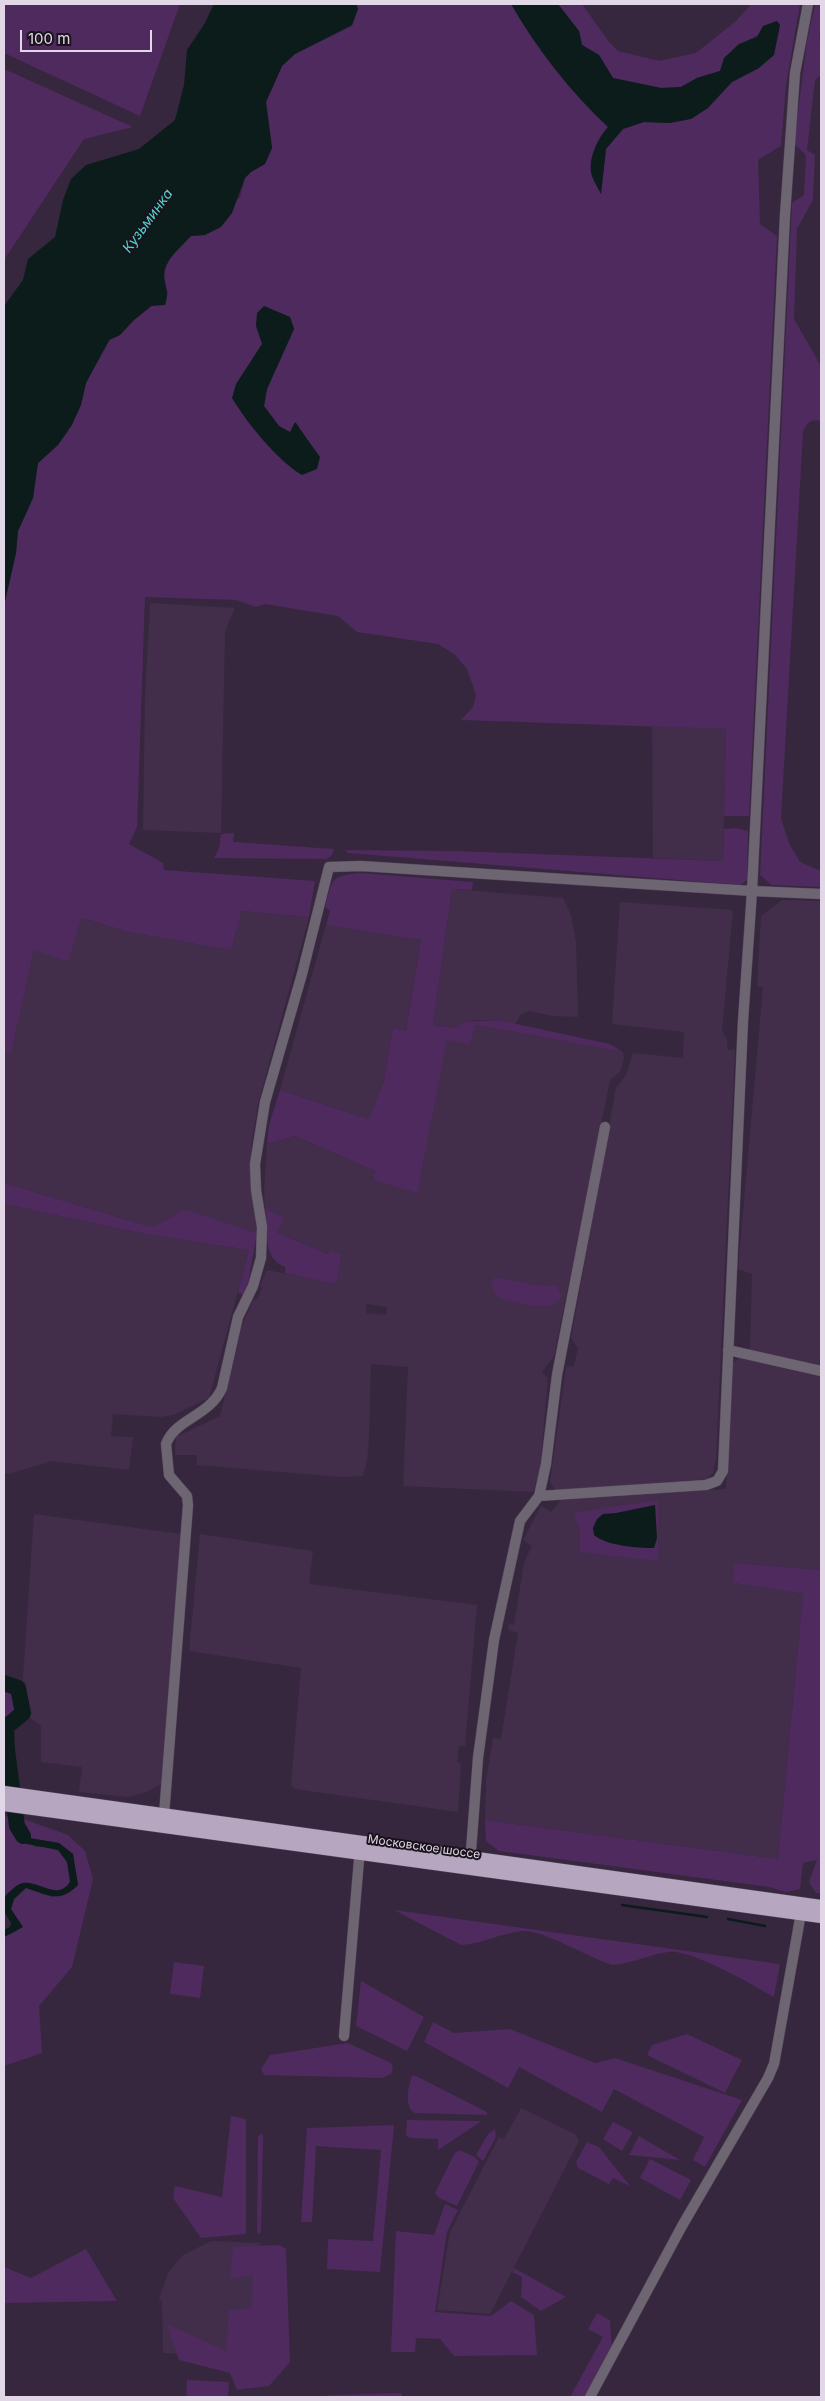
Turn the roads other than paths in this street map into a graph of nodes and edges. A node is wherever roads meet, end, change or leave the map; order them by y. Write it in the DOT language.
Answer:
graph roads {
  1 [pos="808,4"];
  2 [pos="752,892"];
  3 [pos="821,894"];
  4 [pos="605,1127"];
  5 [pos="728,1350"];
  6 [pos="821,1371"];
  7 [pos="539,1496"];
  8 [pos="4,1793"];
  9 [pos="24,1802"];
  10 [pos="4,1804"];
  11 [pos="164,1815"];
  12 [pos="360,1848"];
  13 [pos="470,1862"];
  14 [pos="821,1907"];
  15 [pos="801,1914"];
  16 [pos="821,1916"];
  17 [pos="344,2036"];
  18 [pos="590,2397"];
  1 -- 2 [label="street"];
  2 -- 3 [label="street"];
  2 -- 5 [label="street"];
  2 -- 11 [label="street"];
  4 -- 7 [label="street"];
  5 -- 6 [label="street"];
  5 -- 7 [label="street"];
  7 -- 13 [label="street"];
  8 -- 9 [label="highway"];
  9 -- 10 [label="highway"];
  9 -- 11 [label="highway, Московское шоссе"];
  9 -- 12 [label="highway, Московское шоссе"];
  11 -- 12 [label="highway, Московское шоссе"];
  12 -- 13 [label="highway, Московское шоссе"];
  12 -- 17 [label="street"];
  13 -- 14 [label="highway, Московское шоссе"];
  13 -- 15 [label="highway, Московское шоссе"];
  15 -- 16 [label="highway, Московское шоссе"];
  15 -- 18 [label="street"];
}
